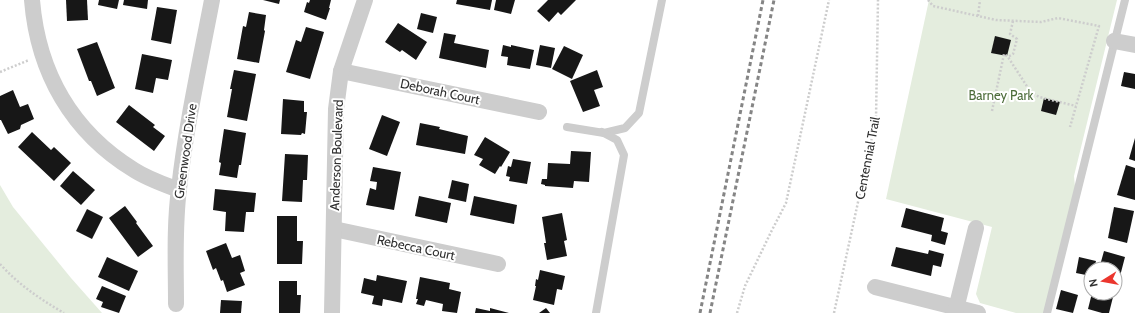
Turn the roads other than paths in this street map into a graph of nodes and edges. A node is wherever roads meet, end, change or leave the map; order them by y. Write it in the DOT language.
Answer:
graph roads {
  1 [pos="32,0"];
  2 [pos="212,0"];
  3 [pos="365,0"];
  4 [pos="662,0"];
  5 [pos="1125,0"];
  6 [pos="1114,41"];
  7 [pos="1135,45"];
  8 [pos="341,71"];
  9 [pos="539,112"];
  10 [pos="568,128"];
  11 [pos="602,132"];
  12 [pos="178,190"];
  13 [pos="976,228"];
  14 [pos="334,229"];
  15 [pos="498,264"];
  16 [pos="875,287"];
  17 [pos="176,304"];
  18 [pos="956,310"];
  19 [pos="332,313"];
  20 [pos="596,313"];
  21 [pos="978,313"];
  22 [pos="1047,313"];
  1 -- 12 [label="street"];
  2 -- 12 [label="street, Greenwood Drive"];
  3 -- 8 [label="street, Anderson Boulevard"];
  4 -- 11 [label="lane"];
  5 -- 6 [label="lane"];
  6 -- 7 [label="street"];
  6 -- 22 [label="lane"];
  8 -- 9 [label="street, Deborah Court"];
  8 -- 14 [label="street, Anderson Boulevard"];
  10 -- 11 [label="lane"];
  11 -- 20 [label="lane"];
  12 -- 17 [label="street, Greenwood Drive"];
  13 -- 18 [label="street"];
  14 -- 15 [label="street, Rebecca Court"];
  14 -- 19 [label="street, Anderson Boulevard"];
  16 -- 18 [label="street"];
  18 -- 21 [label="street"];
}
